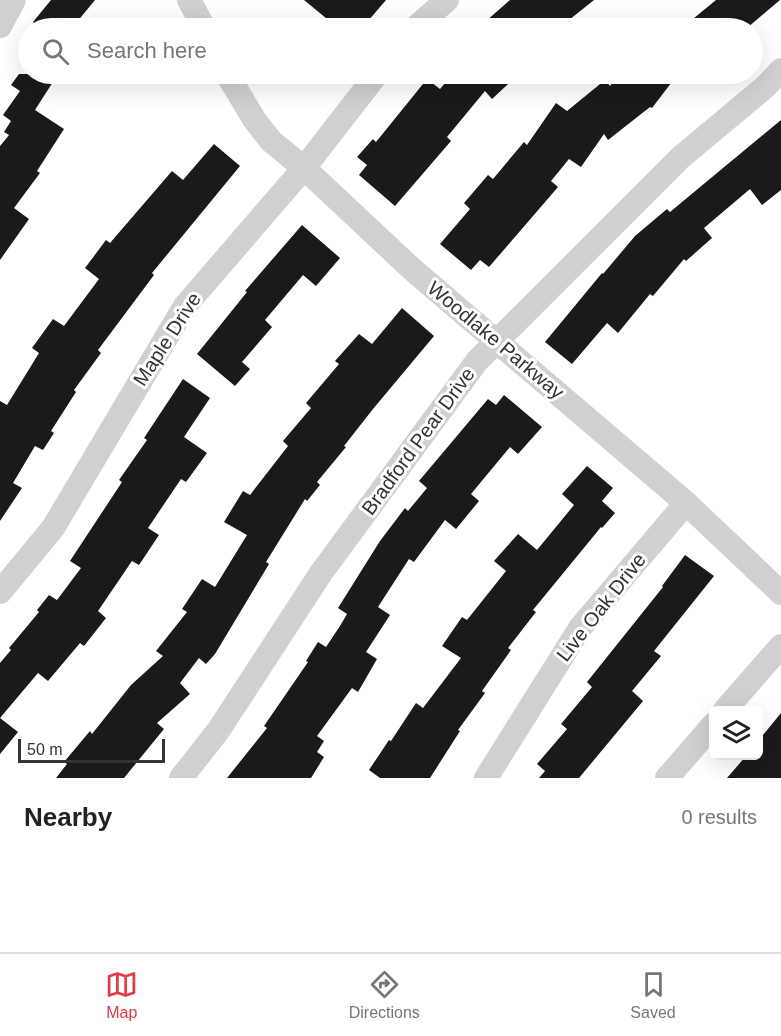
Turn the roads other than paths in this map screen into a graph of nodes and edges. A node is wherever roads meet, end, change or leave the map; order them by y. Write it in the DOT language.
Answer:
graph roads {
  1 [pos="14,0"];
  2 [pos="189,0"];
  3 [pos="447,0"];
  4 [pos="199,18"];
  5 [pos="426,18"];
  6 [pos="0,26"];
  7 [pos="781,70"];
  8 [pos="233,84"];
  9 [pos="369,84"];
  10 [pos="304,168"];
  11 [pos="498,342"];
  12 [pos="686,503"];
  13 [pos="0,592"];
  14 [pos="781,592"];
  15 [pos="781,646"];
  16 [pos="729,706"];
  17 [pos="709,730"];
  18 [pos="181,778"];
  19 [pos="486,778"];
  20 [pos="667,778"];
  1 -- 6 [label="street"];
  2 -- 4 [label="street"];
  3 -- 5 [label="street"];
  7 -- 11 [label="street, Bradford Pear Drive"];
  8 -- 10 [label="street, Woodlake Parkway"];
  9 -- 10 [label="street, Maple Drive"];
  10 -- 11 [label="street, Woodlake Parkway"];
  10 -- 13 [label="street, Maple Drive"];
  11 -- 12 [label="street, Woodlake Parkway"];
  11 -- 18 [label="street, Bradford Pear Drive"];
  12 -- 14 [label="street, Woodlake Parkway"];
  12 -- 19 [label="street, Live Oak Drive"];
  15 -- 16 [label="street"];
  17 -- 20 [label="street"];
}
